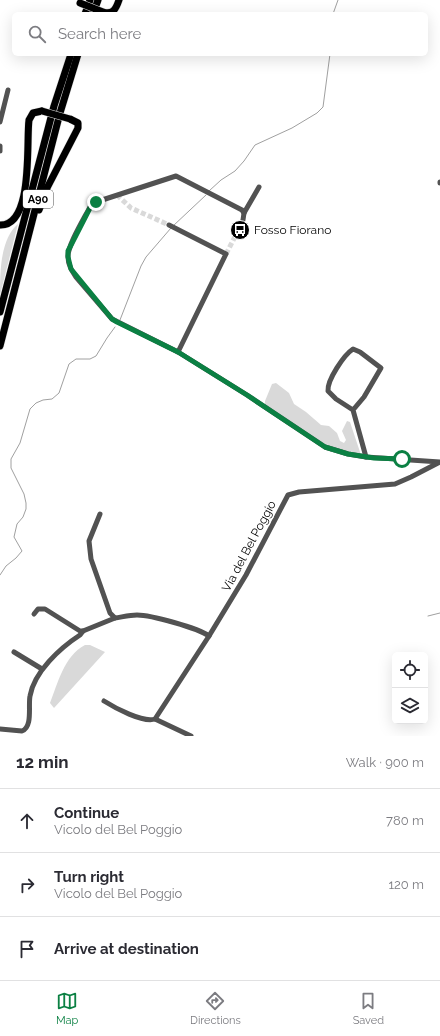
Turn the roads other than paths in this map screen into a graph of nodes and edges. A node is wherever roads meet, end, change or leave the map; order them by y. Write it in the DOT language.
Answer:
graph roads {
  1 [pos="90,0"];
  2 [pos="98,0"];
  3 [pos="118,0"];
  4 [pos="77,1"];
  5 [pos="86,12"];
  6 [pos="93,12"];
  7 [pos="103,12"];
  8 [pos="113,12"];
  9 [pos="69,56"];
  10 [pos="77,56"];
  11 [pos="8,90"];
  12 [pos="0,122"];
  13 [pos="0,146"];
  14 [pos="0,151"];
  15 [pos="259,187"];
  16 [pos="244,213"];
  17 [pos="0,225"];
  18 [pos="169,225"];
  19 [pos="239,229"];
  20 [pos="26,246"];
  21 [pos="0,312"];
  22 [pos="0,346"];
  23 [pos="178,352"];
  24 [pos="353,410"];
  25 [pos="366,457"];
  26 [pos="439,462"];
  27 [pos="100,514"];
  28 [pos="34,614"];
  29 [pos="115,618"];
  30 [pos="82,631"];
  31 [pos="209,636"];
  32 [pos="14,652"];
  33 [pos="42,669"];
  34 [pos="104,701"];
  35 [pos="155,719"];
  36 [pos="0,729"];
  37 [pos="191,736"];
  1 -- 5 [label="highway"];
  2 -- 6 [label="highway"];
  3 -- 8 [label="highway, bridge"];
  4 -- 7 [label="highway, bridge"];
  9 -- 21 [label="highway, A90"];
  10 -- 20 [label="highway, A90"];
  11 -- 12 [label="street"];
  13 -- 14 [label="street"];
  15 -- 16 [label="street"];
  16 -- 19 [label="street"];
  16 -- 23 [label="street"];
  17 -- 20 [label="highway, bridge"];
  18 -- 23 [label="street"];
  20 -- 22 [label="highway, A90"];
  23 -- 25 [label="street"];
  24 -- 24 [label="street"];
  24 -- 25 [label="street"];
  25 -- 26 [label="street"];
  26 -- 31 [label="street, Via del Bel Poggio"];
  27 -- 29 [label="street"];
  28 -- 30 [label="street"];
  29 -- 30 [label="street"];
  29 -- 31 [label="street"];
  30 -- 33 [label="street"];
  31 -- 35 [label="street"];
  32 -- 33 [label="street"];
  33 -- 36 [label="street"];
  34 -- 35 [label="street"];
  35 -- 37 [label="street"];
}
